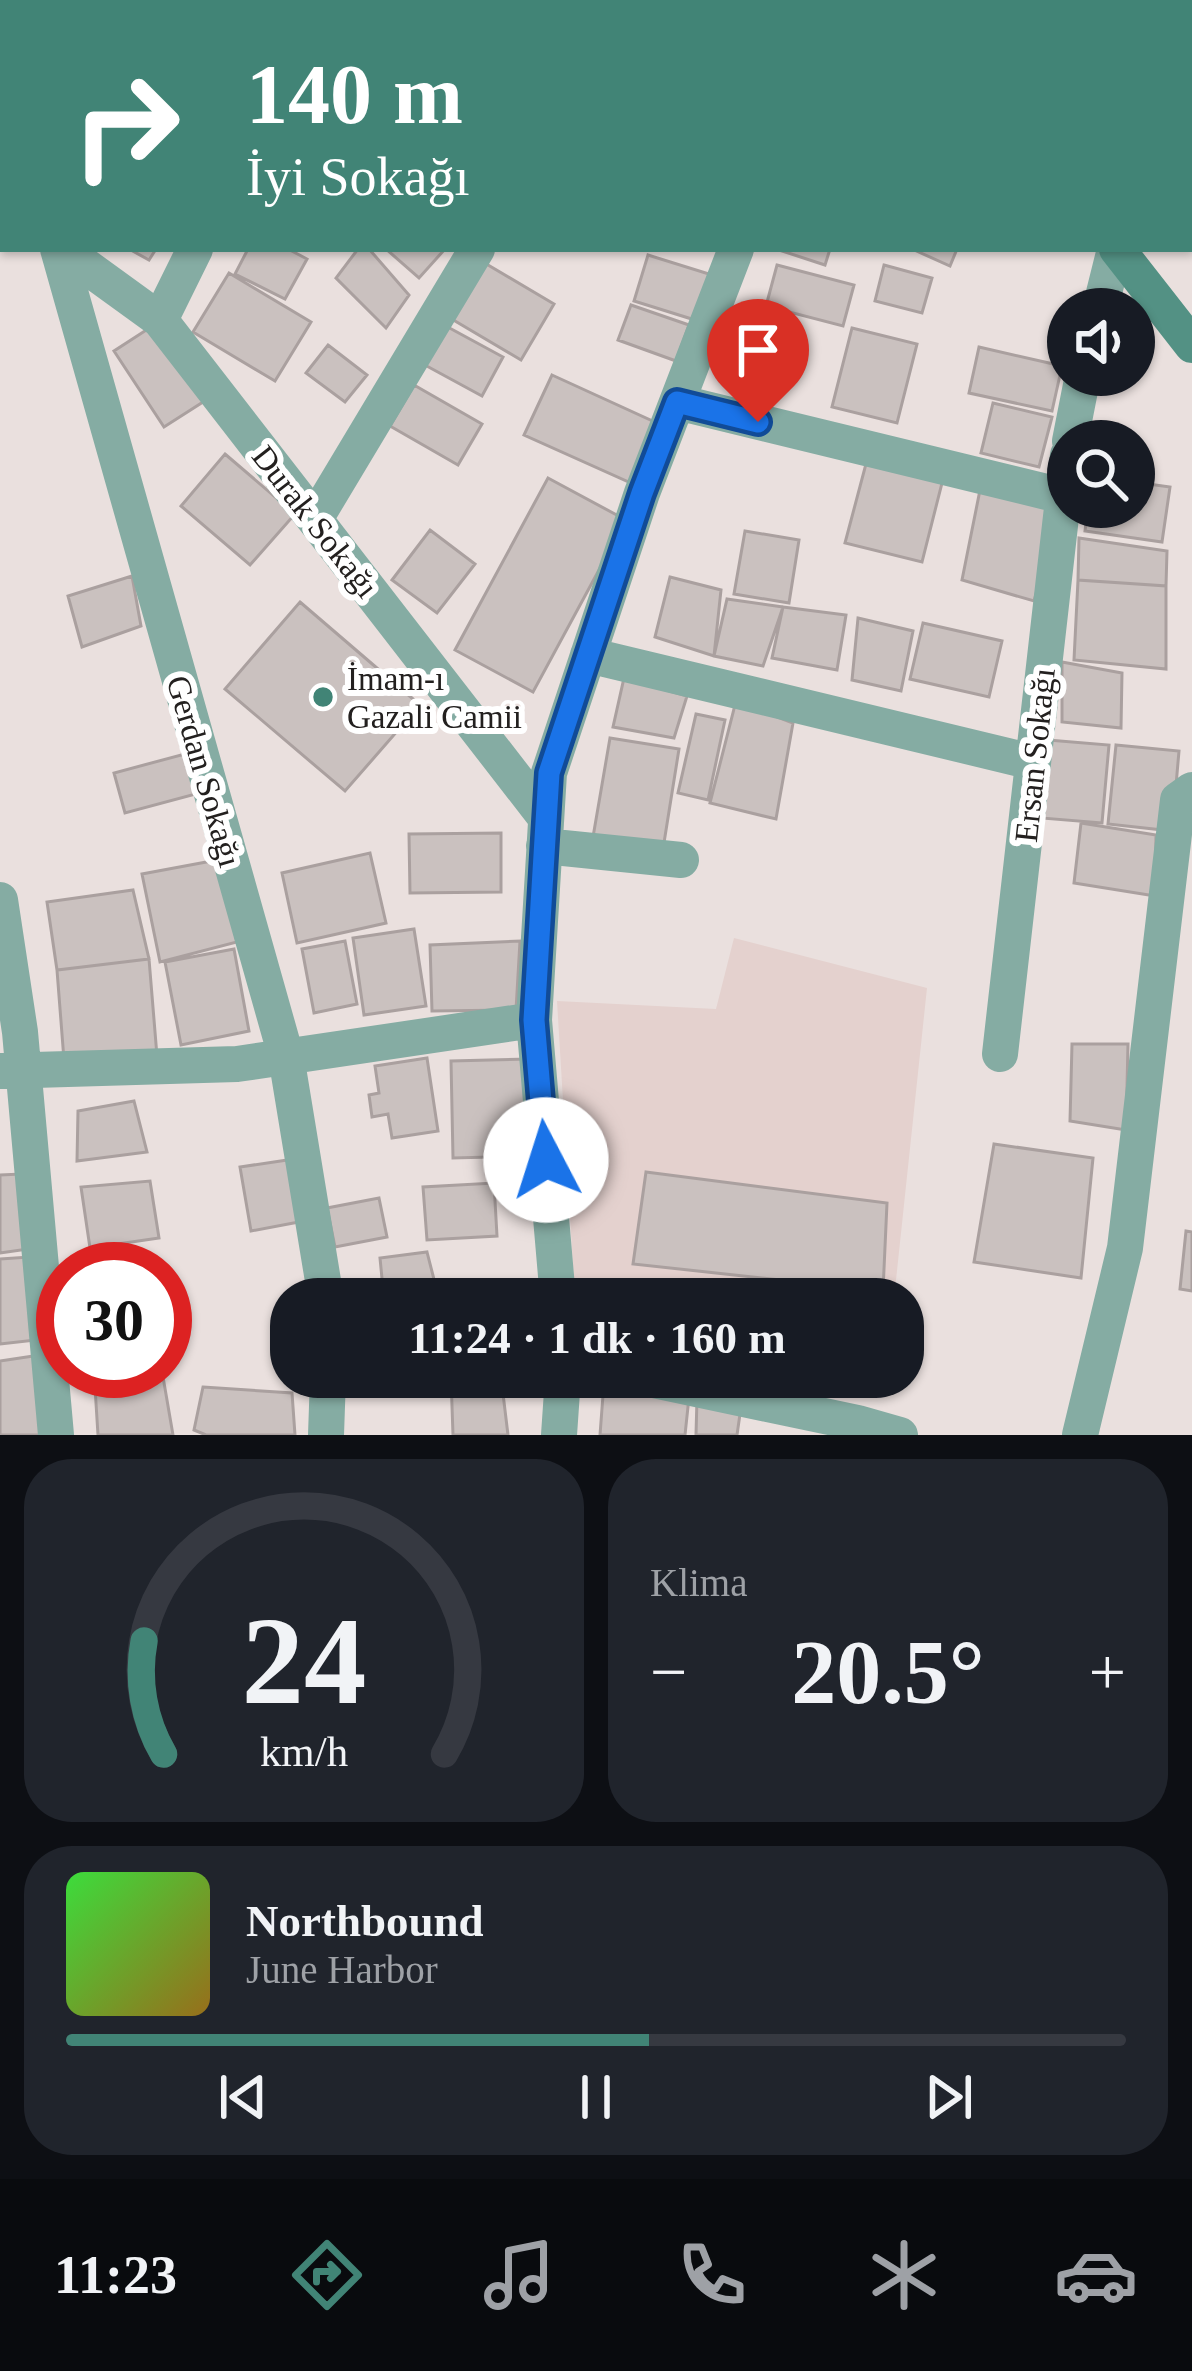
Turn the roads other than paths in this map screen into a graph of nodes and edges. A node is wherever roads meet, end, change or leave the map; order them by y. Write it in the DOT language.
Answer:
graph roads {
  1 [pos="61,252"];
  2 [pos="64,252"];
  3 [pos="193,252"];
  4 [pos="476,252"];
  5 [pos="735,252"];
  6 [pos="1115,252"];
  7 [pos="1118,252"];
  8 [pos="1106,288"];
  9 [pos="160,320"];
  10 [pos="1192,345"];
  11 [pos="677,402"];
  12 [pos="1047,492"];
  13 [pos="315,519"];
  14 [pos="1060,528"];
  15 [pos="588,656"];
  16 [pos="1033,762"];
  17 [pos="1192,790"];
  18 [pos="545,832"];
  19 [pos="681,860"];
  20 [pos="0,900"];
  21 [pos="534,1020"];
  22 [pos="1000,1054"];
  23 [pos="286,1057"];
  24 [pos="10,1070"];
  25 [pos="323,1278"];
  26 [pos="556,1278"];
  27 [pos="327,1398"];
  28 [pos="561,1398"];
  29 [pos="733,1398"];
  30 [pos="56,1435"];
  31 [pos="326,1435"];
  32 [pos="559,1435"];
  33 [pos="900,1435"];
  34 [pos="1080,1435"];
  1 -- 23 [label="street, Gerdan Sokağı"];
  2 -- 9 [label="street, Durak Sokağı"];
  3 -- 9 [label="street"];
  4 -- 13 [label="street"];
  5 -- 11 [label="street"];
  6 -- 8 [label="street"];
  7 -- 10 [label="street"];
  9 -- 13 [label="street, Durak Sokağı"];
  11 -- 12 [label="street"];
  11 -- 15 [label="street"];
  13 -- 18 [label="street, Durak Sokağı"];
  14 -- 16 [label="street, Ersan Sokağı"];
  15 -- 16 [label="street"];
  15 -- 18 [label="street"];
  16 -- 22 [label="street, Ersan Sokağı"];
  17 -- 34 [label="street"];
  18 -- 19 [label="street"];
  18 -- 21 [label="street"];
  20 -- 24 [label="street"];
  21 -- 23 [label="street"];
  21 -- 26 [label="street"];
  23 -- 24 [label="street"];
  23 -- 25 [label="street, Gerdan Sokağı"];
  24 -- 30 [label="street"];
  27 -- 31 [label="street"];
  28 -- 32 [label="street"];
  29 -- 33 [label="street"];
}
